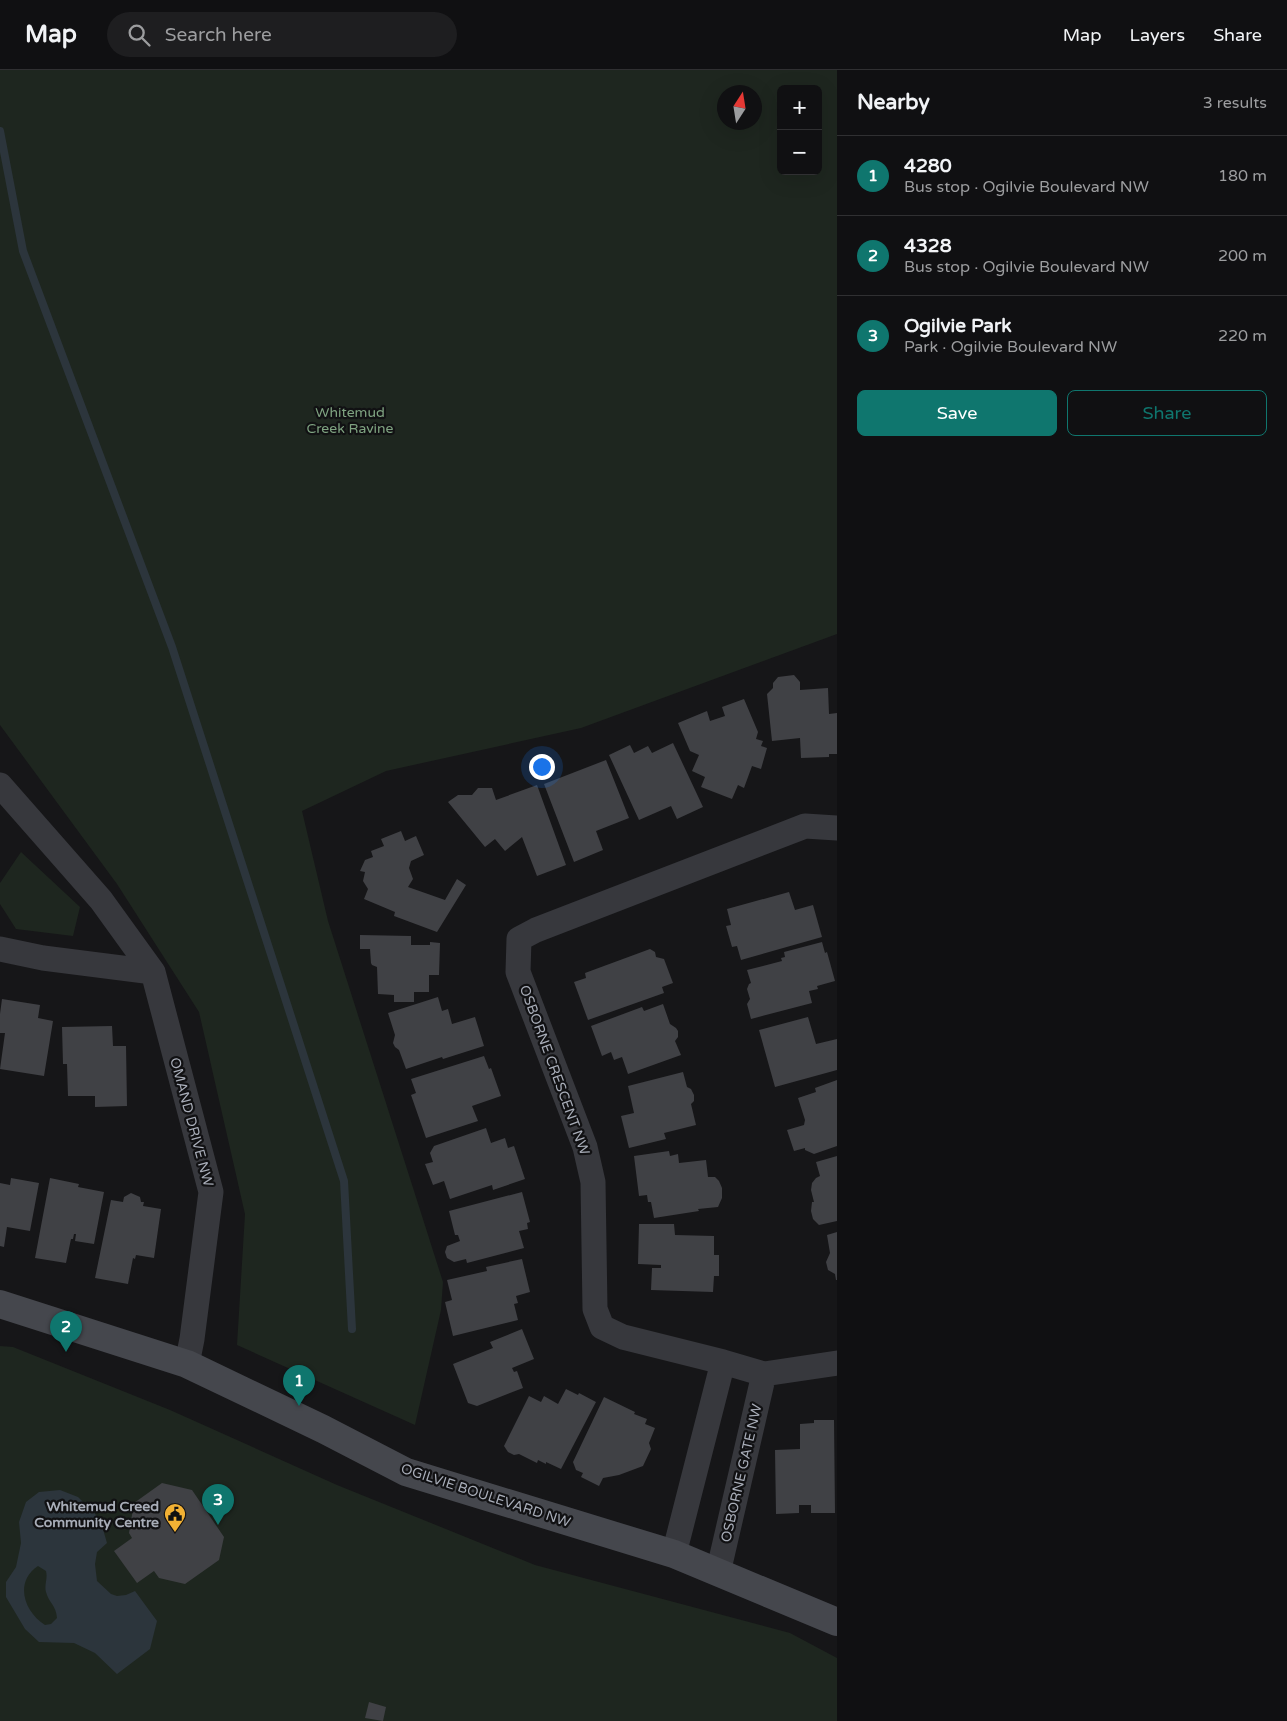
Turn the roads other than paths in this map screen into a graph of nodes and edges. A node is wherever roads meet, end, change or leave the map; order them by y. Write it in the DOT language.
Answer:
graph roads {
  1 [pos="1,792"];
  2 [pos="837,828"];
  3 [pos="0,949"];
  4 [pos="153,972"];
  5 [pos="0,1304"];
  6 [pos="723,1362"];
  7 [pos="837,1363"];
  8 [pos="187,1364"];
  9 [pos="764,1374"];
  10 [pos="674,1554"];
  11 [pos="718,1573"];
  12 [pos="837,1622"];
  1 -- 4 [label="street, OMAND DRIVE NW"];
  2 -- 6 [label="street, OSBORNE CRESCENT NW"];
  3 -- 4 [label="street"];
  4 -- 8 [label="street, OMAND DRIVE NW"];
  5 -- 8 [label="street, OGILVIE BOULEVARD NW"];
  6 -- 9 [label="street, OSBORNE CRESCENT NW"];
  6 -- 10 [label="street"];
  7 -- 9 [label="street, OSBORNE CRESCENT NW"];
  8 -- 10 [label="street, OGILVIE BOULEVARD NW"];
  9 -- 11 [label="street, OSBORNE GATE NW"];
  10 -- 11 [label="street, OGILVIE BOULEVARD NW"];
  11 -- 12 [label="street, OGILVIE BOULEVARD NW"];
}
